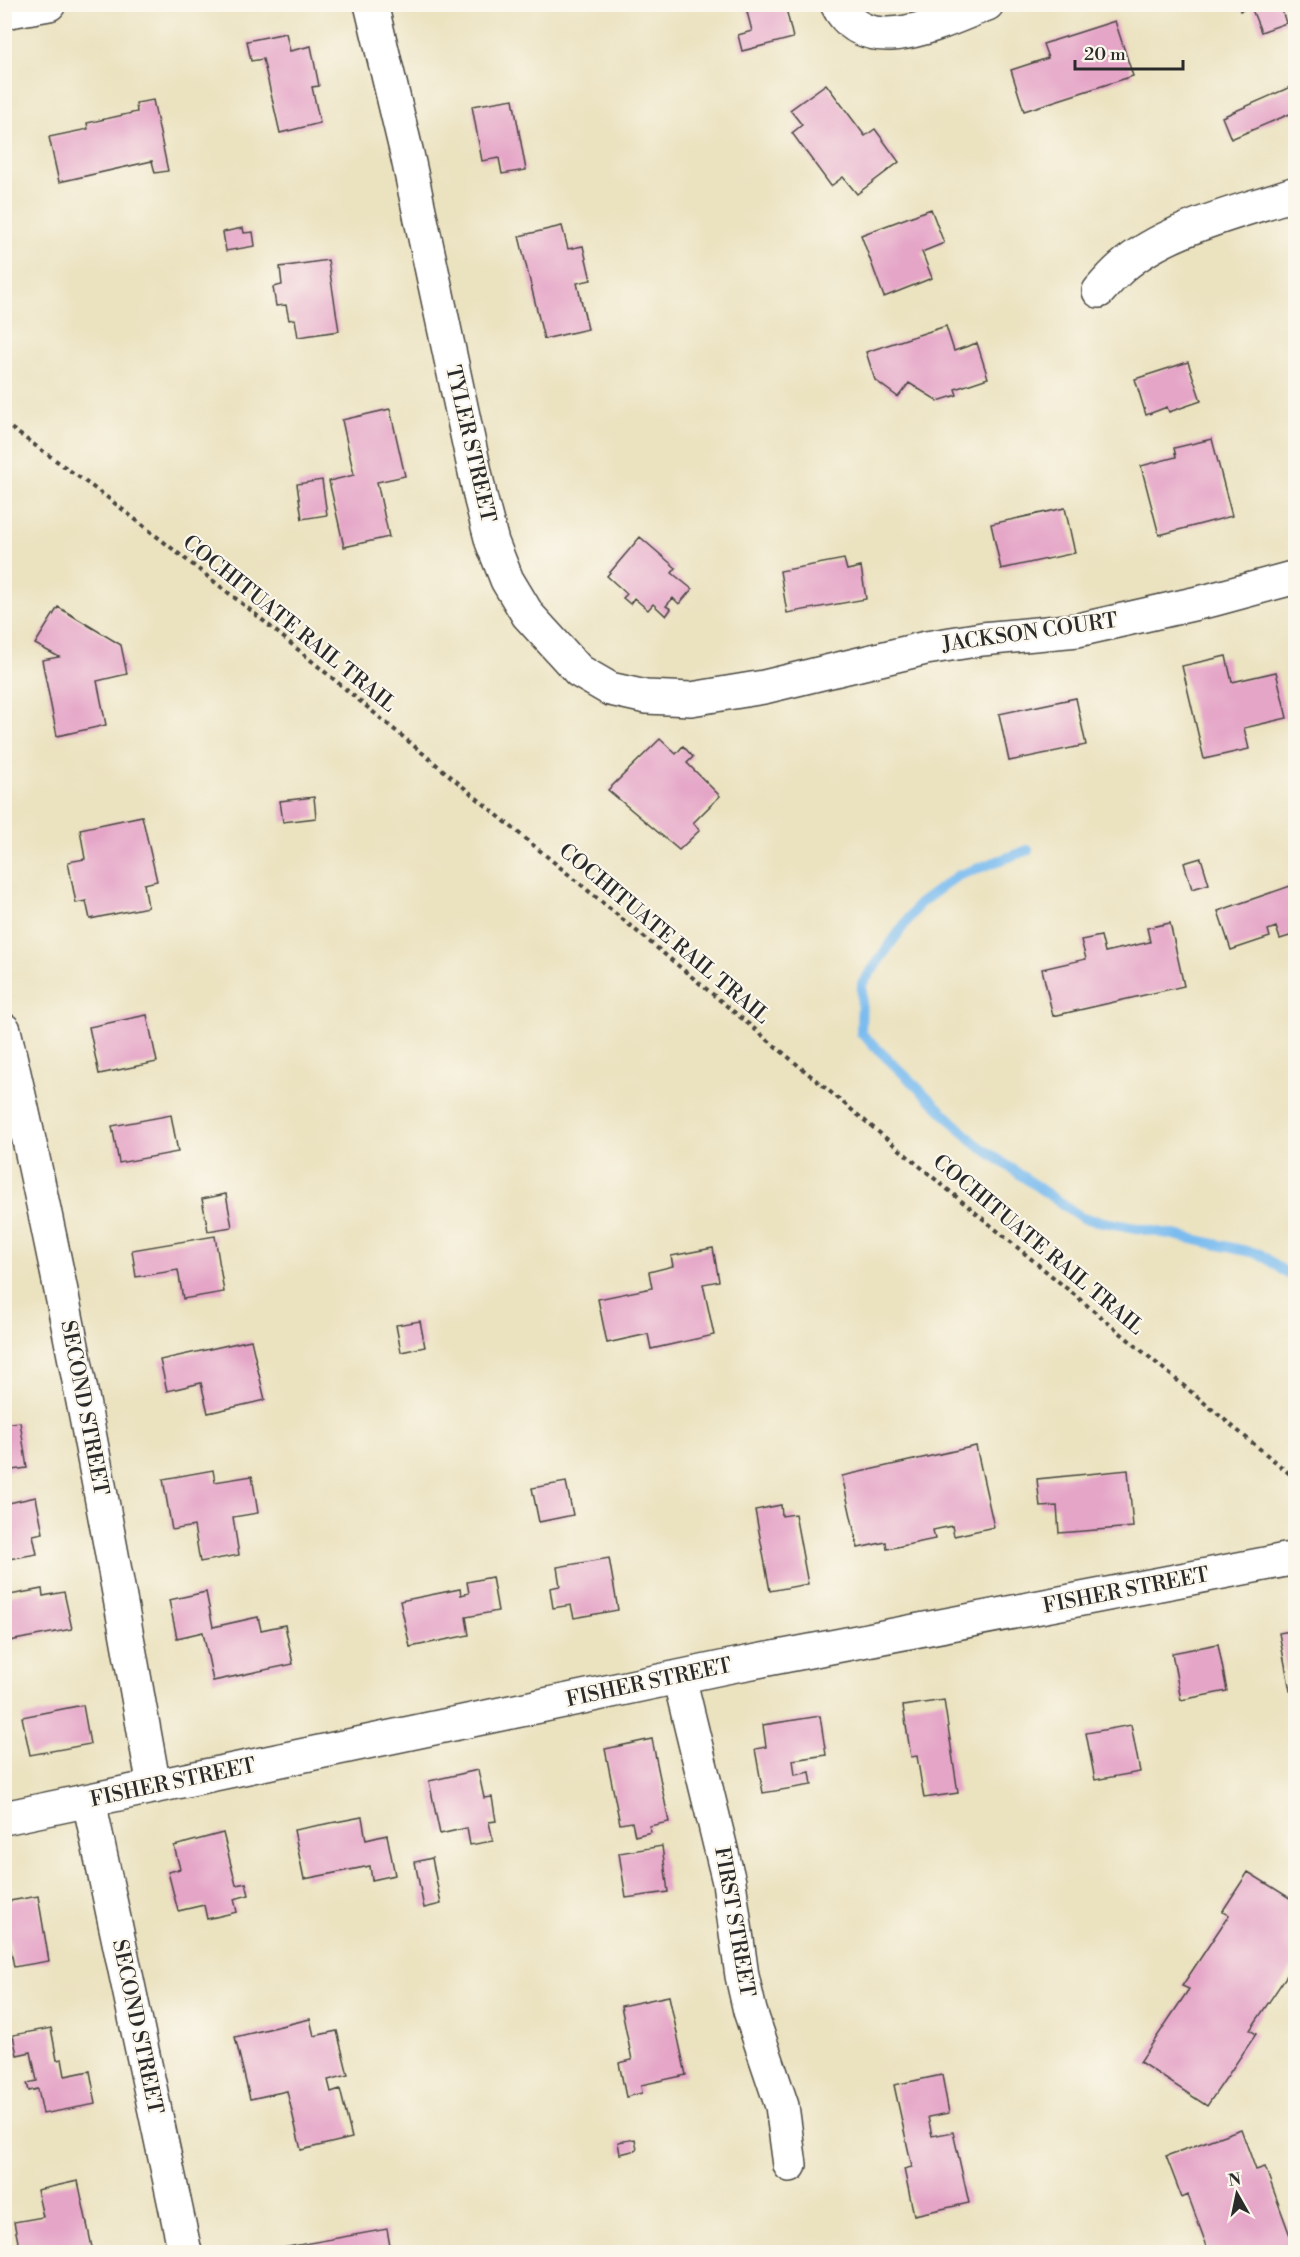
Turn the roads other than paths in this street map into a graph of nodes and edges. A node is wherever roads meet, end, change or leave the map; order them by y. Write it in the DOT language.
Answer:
graph roads {
  1 [pos="48,4"];
  2 [pos="371,4"];
  3 [pos="837,4"];
  4 [pos="987,4"];
  5 [pos="4,12"];
  6 [pos="1296,194"];
  7 [pos="1099,291"];
  8 [pos="1296,577"];
  9 [pos="764,687"];
  10 [pos="4,1030"];
  11 [pos="1296,1558"];
  12 [pos="679,1677"];
  13 [pos="154,1787"];
  14 [pos="88,1801"];
  15 [pos="4,1818"];
  16 [pos="790,2165"];
  17 [pos="185,2253"];
  1 -- 5 [label="street"];
  2 -- 9 [label="street, TYLER STREET"];
  3 -- 4 [label="street"];
  6 -- 7 [label="street"];
  8 -- 9 [label="street, JACKSON COURT"];
  10 -- 13 [label="street, SECOND STREET"];
  11 -- 12 [label="street, FISHER STREET"];
  12 -- 13 [label="street, FISHER STREET"];
  12 -- 16 [label="street, FIRST STREET"];
  13 -- 14 [label="street, FISHER STREET"];
  14 -- 15 [label="street, FISHER STREET"];
  14 -- 17 [label="street, SECOND STREET"];
}
